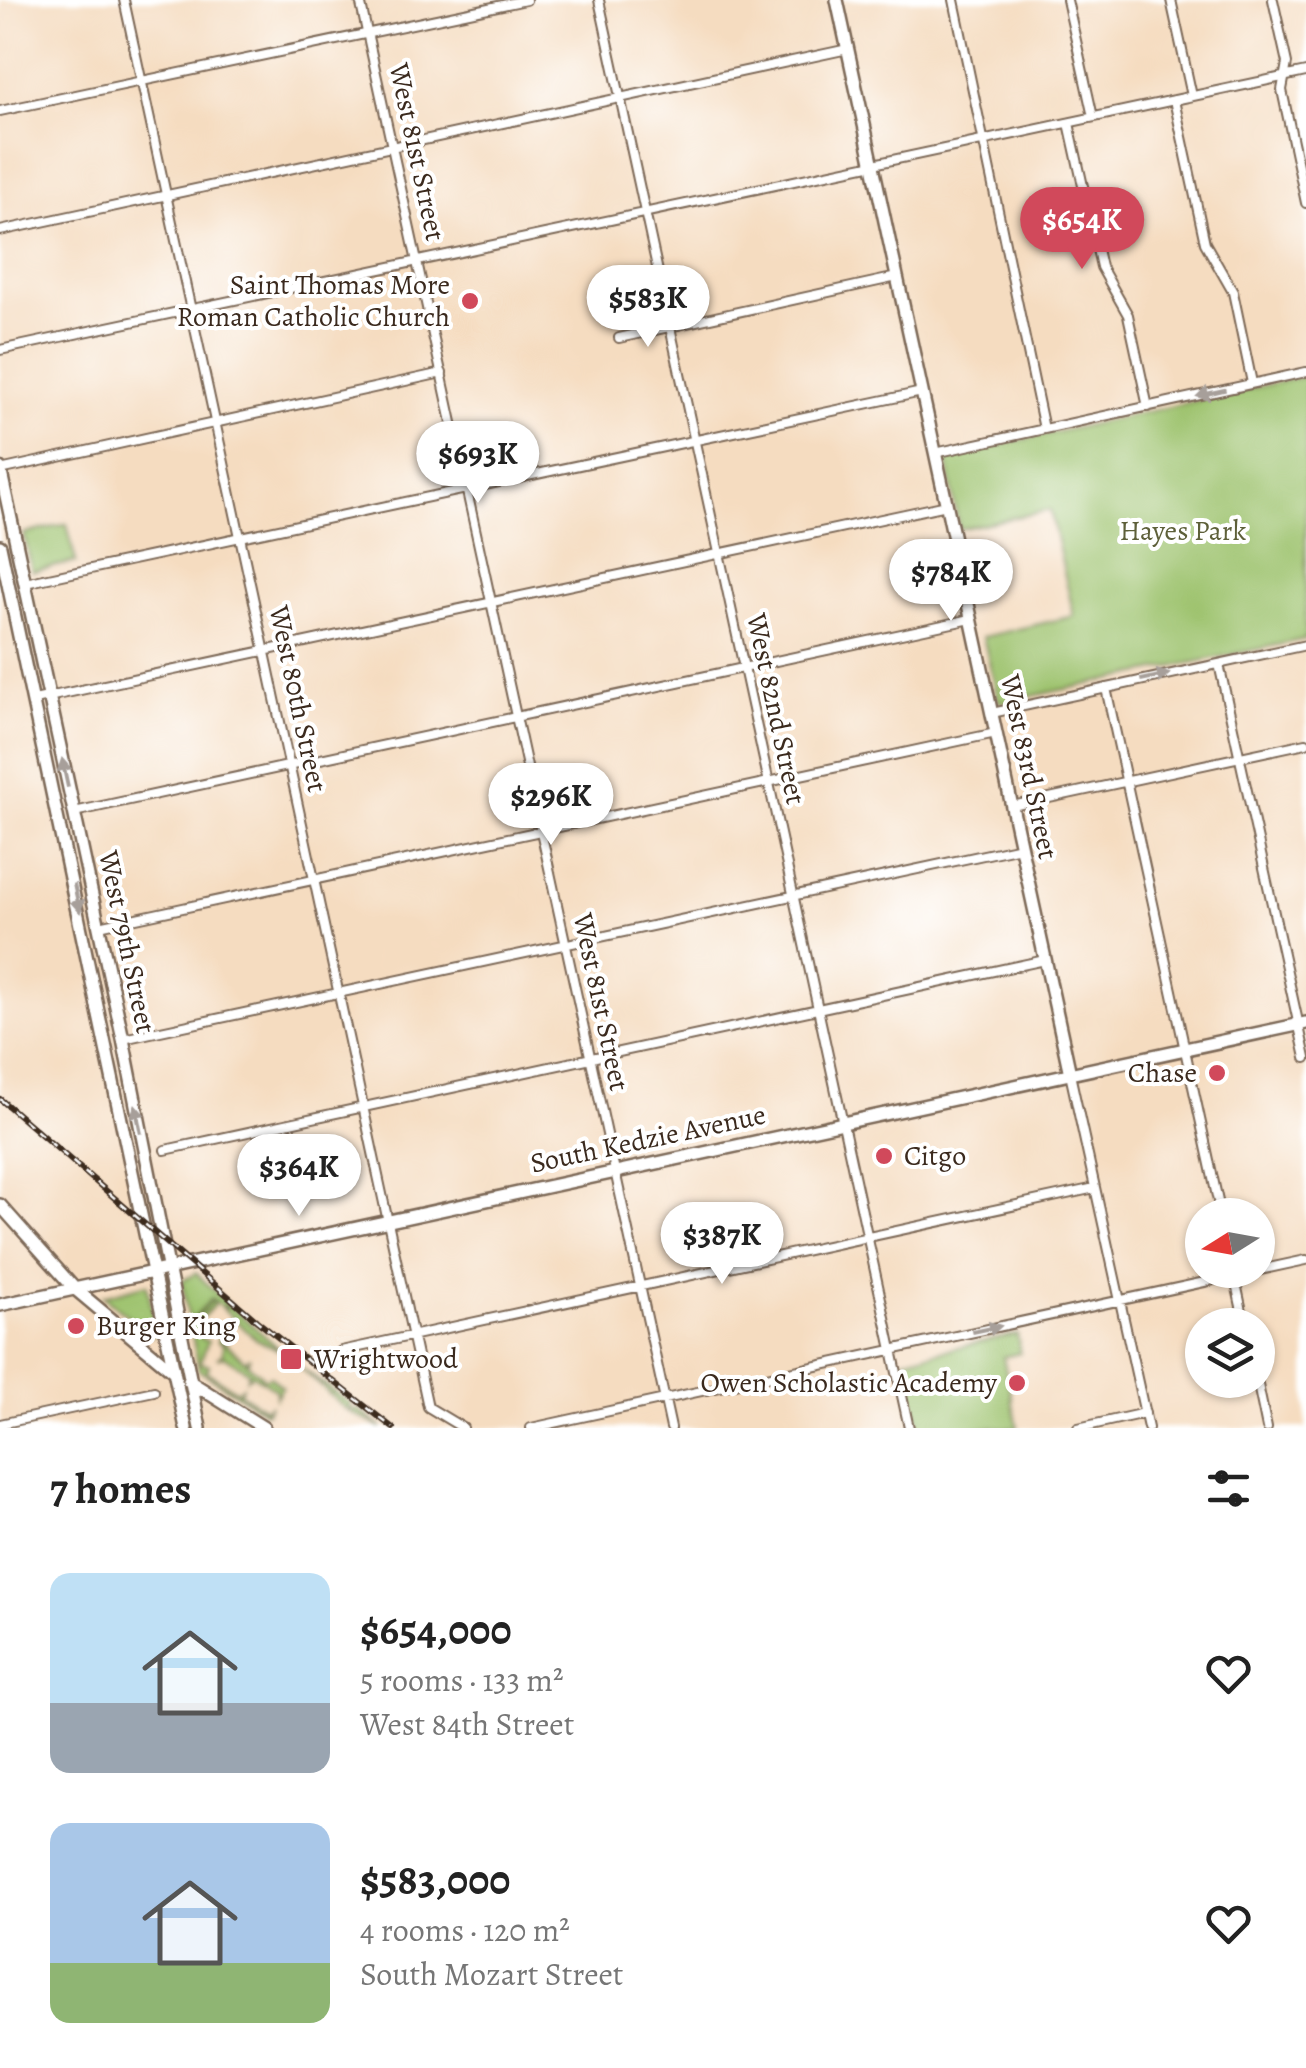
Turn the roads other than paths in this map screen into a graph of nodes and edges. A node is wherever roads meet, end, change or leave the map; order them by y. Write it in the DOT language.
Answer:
graph roads {
  1 [pos="124,0"];
  2 [pos="360,0"];
  3 [pos="526,0"];
  4 [pos="599,0"];
  5 [pos="837,0"];
  6 [pos="954,0"];
  7 [pos="1068,0"];
  8 [pos="1171,0"];
  9 [pos="1273,0"];
  10 [pos="368,33"];
  11 [pos="848,49"];
  12 [pos="1306,72"];
  13 [pos="1284,76"];
  14 [pos="141,81"];
  15 [pos="1192,96"];
  16 [pos="621,98"];
  17 [pos="1174,100"];
  18 [pos="0,111"];
  19 [pos="1093,118"];
  20 [pos="1069,123"];
  21 [pos="983,141"];
  22 [pos="393,146"];
  23 [pos="873,165"];
  24 [pos="166,196"];
  25 [pos="1306,203"];
  26 [pos="646,213"];
  27 [pos="0,231"];
  28 [pos="418,262"];
  29 [pos="897,277"];
  30 [pos="191,310"];
  31 [pos="670,326"];
  32 [pos="619,338"];
  33 [pos="0,350"];
  34 [pos="1306,372"];
  35 [pos="442,373"];
  36 [pos="1252,384"];
  37 [pos="922,392"];
  38 [pos="1148,407"];
  39 [pos="215,423"];
  40 [pos="1044,429"];
  41 [pos="695,440"];
  42 [pos="935,453"];
  43 [pos="0,469"];
  44 [pos="467,489"];
  45 [pos="947,505"];
  46 [pos="240,537"];
  47 [pos="0,546"];
  48 [pos="720,554"];
  49 [pos="25,583"];
  50 [pos="492,602"];
  51 [pos="971,619"];
  52 [pos="1306,645"];
  53 [pos="264,651"];
  54 [pos="1219,664"];
  55 [pos="744,667"];
  56 [pos="1106,688"];
  57 [pos="50,697"];
  58 [pos="34,700"];
  59 [pos="992,713"];
  60 [pos="516,716"];
  61 [pos="996,733"];
  62 [pos="1306,743"];
  63 [pos="1240,757"];
  64 [pos="289,765"];
  65 [pos="769,782"];
  66 [pos="1126,782"];
  67 [pos="1012,806"];
  68 [pos="74,812"];
  69 [pos="541,831"];
  70 [pos="1020,847"];
  71 [pos="314,880"];
  72 [pos="793,895"];
  73 [pos="99,926"];
  74 [pos="566,943"];
  75 [pos="1045,960"];
  76 [pos="338,992"];
  77 [pos="818,1008"];
  78 [pos="1302,1024"];
  79 [pos="123,1039"];
  80 [pos="1184,1049"];
  81 [pos="590,1058"];
  82 [pos="1306,1058"];
  83 [pos="1070,1074"];
  84 [pos="363,1107"];
  85 [pos="843,1123"];
  86 [pos="165,1150"];
  87 [pos="614,1172"];
  88 [pos="1095,1188"];
  89 [pos="1217,1198"];
  90 [pos="0,1205"];
  91 [pos="388,1221"];
  92 [pos="868,1236"];
  93 [pos="1306,1260"];
  94 [pos="1275,1266"];
  95 [pos="167,1268"];
  96 [pos="153,1271"];
  97 [pos="1185,1284"];
  98 [pos="640,1285"];
  99 [pos="74,1288"];
  100 [pos="1119,1300"];
  101 [pos="0,1304"];
  102 [pos="412,1336"];
  103 [pos="892,1349"];
  104 [pos="342,1351"];
  105 [pos="174,1372"];
  106 [pos="189,1381"];
  107 [pos="154,1391"];
  108 [pos="1261,1398"];
  109 [pos="665,1400"];
  110 [pos="1144,1413"];
  111 [pos="0,1424"];
  112 [pos="186,1428"];
  113 [pos="200,1428"];
  114 [pos="264,1428"];
  115 [pos="463,1428"];
  116 [pos="531,1428"];
  117 [pos="671,1428"];
  118 [pos="909,1428"];
  119 [pos="1078,1428"];
  120 [pos="1148,1428"];
  121 [pos="1267,1428"];
  1 -- 14 [label="street, West 80th Street"];
  2 -- 10 [label="street, West 81st Street"];
  3 -- 10 [label="street"];
  4 -- 16 [label="street, West 82nd Street"];
  5 -- 11 [label="main road, West 83rd Street"];
  6 -- 21 [label="street"];
  7 -- 19 [label="street"];
  8 -- 15 [label="street"];
  9 -- 13 [label="street"];
  10 -- 14 [label="street"];
  10 -- 22 [label="street, West 81st Street"];
  11 -- 16 [label="street"];
  11 -- 23 [label="main road, West 83rd Street"];
  12 -- 13 [label="street"];
  13 -- 15 [label="street"];
  13 -- 25 [label="street"];
  14 -- 18 [label="street"];
  14 -- 24 [label="street, West 80th Street"];
  15 -- 17 [label="street"];
  16 -- 22 [label="street"];
  16 -- 26 [label="street, West 82nd Street"];
  17 -- 19 [label="street"];
  17 -- 36 [label="street"];
  19 -- 20 [label="street"];
  20 -- 21 [label="street"];
  20 -- 38 [label="street"];
  21 -- 23 [label="street"];
  21 -- 40 [label="street"];
  22 -- 24 [label="street"];
  22 -- 28 [label="street, West 81st Street"];
  23 -- 26 [label="street"];
  23 -- 29 [label="main road, West 83rd Street"];
  24 -- 27 [label="street"];
  24 -- 30 [label="street, West 80th Street"];
  26 -- 28 [label="street"];
  26 -- 31 [label="street, West 82nd Street"];
  28 -- 30 [label="street"];
  28 -- 35 [label="street, West 81st Street"];
  29 -- 31 [label="street"];
  29 -- 37 [label="main road, West 83rd Street"];
  30 -- 33 [label="street"];
  30 -- 39 [label="street, West 80th Street"];
  31 -- 32 [label="street"];
  31 -- 41 [label="street, West 82nd Street"];
  34 -- 36 [label="street"];
  35 -- 39 [label="street"];
  35 -- 44 [label="street, West 81st Street"];
  36 -- 38 [label="street, one-way"];
  37 -- 41 [label="street"];
  37 -- 42 [label="main road, West 83rd Street"];
  38 -- 40 [label="street"];
  39 -- 43 [label="street"];
  39 -- 46 [label="street, West 80th Street"];
  40 -- 42 [label="street"];
  41 -- 44 [label="street"];
  41 -- 48 [label="street, West 82nd Street"];
  42 -- 45 [label="main road, West 83rd Street"];
  43 -- 49 [label="main road, West 79th Street"];
  44 -- 46 [label="street"];
  44 -- 50 [label="street, West 81st Street"];
  45 -- 48 [label="street"];
  45 -- 51 [label="main road, West 83rd Street"];
  46 -- 49 [label="street"];
  46 -- 53 [label="street, West 80th Street"];
  47 -- 58 [label="main road, West 79th Street"];
  48 -- 50 [label="street"];
  48 -- 55 [label="street, West 82nd Street"];
  49 -- 57 [label="main road, West 79th Street"];
  50 -- 53 [label="street"];
  50 -- 60 [label="street, West 81st Street"];
  51 -- 55 [label="street"];
  51 -- 59 [label="main road, West 83rd Street"];
  52 -- 54 [label="street"];
  53 -- 57 [label="street"];
  53 -- 64 [label="street, West 80th Street"];
  56 -- 54 [label="street, one-way"];
  54 -- 63 [label="street"];
  55 -- 60 [label="street"];
  55 -- 65 [label="street, West 82nd Street"];
  56 -- 59 [label="street"];
  56 -- 66 [label="street"];
  57 -- 58 [label="street"];
  68 -- 57 [label="main road, West 79th Street, one-way"];
  58 -- 96 [label="main road, West 79th Street, one-way"];
  59 -- 61 [label="main road, West 83rd Street"];
  60 -- 64 [label="street"];
  60 -- 69 [label="street, West 81st Street"];
  61 -- 65 [label="street"];
  61 -- 67 [label="main road, West 83rd Street"];
  62 -- 63 [label="street"];
  63 -- 66 [label="street"];
  63 -- 78 [label="street"];
  64 -- 68 [label="street"];
  64 -- 71 [label="street, West 80th Street"];
  65 -- 69 [label="street"];
  65 -- 72 [label="street, West 82nd Street"];
  66 -- 67 [label="street"];
  66 -- 80 [label="street"];
  67 -- 70 [label="main road, West 83rd Street"];
  68 -- 73 [label="main road, West 79th Street"];
  69 -- 71 [label="street"];
  69 -- 74 [label="street, West 81st Street"];
  70 -- 72 [label="street"];
  70 -- 75 [label="main road, West 83rd Street"];
  71 -- 73 [label="street"];
  71 -- 76 [label="street, West 80th Street"];
  72 -- 74 [label="street"];
  72 -- 77 [label="street, West 82nd Street"];
  73 -- 79 [label="main road, West 79th Street"];
  74 -- 76 [label="street"];
  74 -- 81 [label="street, West 81st Street"];
  75 -- 77 [label="street"];
  75 -- 83 [label="main road, West 83rd Street"];
  76 -- 79 [label="street"];
  76 -- 84 [label="street, West 80th Street"];
  77 -- 81 [label="street"];
  77 -- 85 [label="street, West 82nd Street"];
  78 -- 80 [label="main road, South Kedzie Avenue"];
  78 -- 82 [label="street"];
  95 -- 79 [label="main road, West 79th Street, one-way"];
  80 -- 83 [label="main road, South Kedzie Avenue"];
  80 -- 89 [label="street"];
  81 -- 84 [label="street"];
  81 -- 87 [label="street, West 81st Street"];
  83 -- 85 [label="main road, South Kedzie Avenue"];
  83 -- 88 [label="street, West 83rd Street"];
  84 -- 86 [label="street"];
  84 -- 91 [label="street, West 80th Street"];
  85 -- 87 [label="main road, South Kedzie Avenue"];
  85 -- 92 [label="street, West 82nd Street"];
  87 -- 91 [label="main road, South Kedzie Avenue"];
  87 -- 98 [label="street, West 81st Street"];
  88 -- 92 [label="street"];
  88 -- 100 [label="street, West 83rd Street"];
  90 -- 99 [label="main road"];
  91 -- 95 [label="main road, South Kedzie Avenue"];
  91 -- 102 [label="street, West 80th Street"];
  92 -- 98 [label="street"];
  92 -- 103 [label="street, West 82nd Street"];
  93 -- 94 [label="street"];
  95 -- 96 [label="main road, South Kedzie Avenue"];
  95 -- 106 [label="main road, West 79th Street"];
  96 -- 99 [label="main road, South Kedzie Avenue"];
  96 -- 105 [label="main road, West 79th Street"];
  97 -- 100 [label="street"];
  98 -- 102 [label="street"];
  98 -- 109 [label="street, West 81st Street"];
  99 -- 101 [label="main road, South Kedzie Avenue"];
  99 -- 105 [label="main road"];
  103 -- 100 [label="street, one-way"];
  100 -- 110 [label="street, West 83rd Street"];
  102 -- 104 [label="street"];
  102 -- 115 [label="street, West 80th Street"];
  103 -- 109 [label="street"];
  103 -- 118 [label="street, West 82nd Street"];
  105 -- 106 [label="main road"];
  105 -- 112 [label="main road, West 79th Street"];
  106 -- 113 [label="main road, West 79th Street"];
  106 -- 114 [label="main road"];
  107 -- 111 [label="street"];
  108 -- 121 [label="street"];
  109 -- 116 [label="street"];
  109 -- 117 [label="street, West 81st Street"];
  110 -- 119 [label="street"];
  110 -- 120 [label="street, West 83rd Street"];
}
